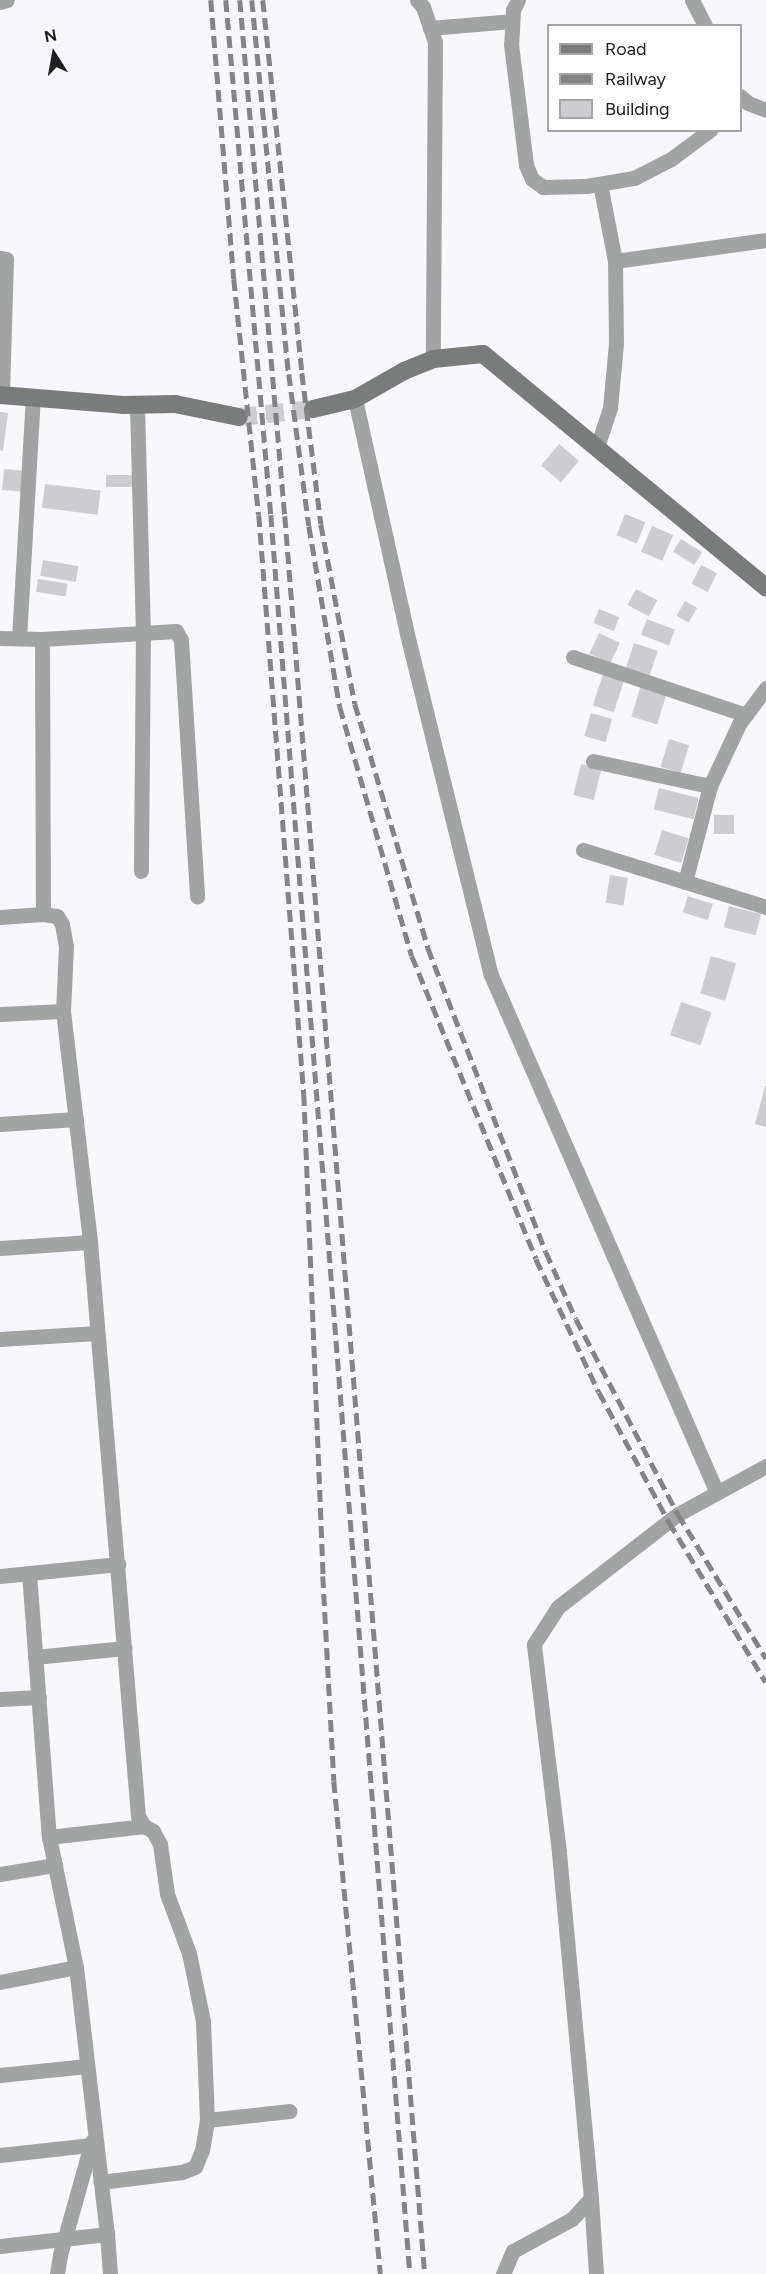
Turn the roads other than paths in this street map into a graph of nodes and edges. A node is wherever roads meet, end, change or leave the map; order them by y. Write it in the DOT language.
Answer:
graph roads {
  1 [pos="7,0"];
  2 [pos="417,0"];
  3 [pos="518,0"];
  4 [pos="692,0"];
  5 [pos="0,2"];
  6 [pos="512,21"];
  7 [pos="704,24"];
  8 [pos="430,28"];
  9 [pos="743,103"];
  10 [pos="766,110"];
  11 [pos="707,132"];
  12 [pos="600,184"];
  13 [pos="766,240"];
  14 [pos="0,258"];
  15 [pos="615,261"];
  16 [pos="433,359"];
  17 [pos="1,395"];
  18 [pos="33,397"];
  19 [pos="355,399"];
  20 [pos="137,405"];
  21 [pos="313,409"];
  22 [pos="239,417"];
  23 [pos="597,447"];
  24 [pos="766,586"];
  25 [pos="143,632"];
  26 [pos="0,638"];
  27 [pos="18,638"];
  28 [pos="42,639"];
  29 [pos="573,657"];
  30 [pos="766,688"];
  31 [pos="746,715"];
  32 [pos="593,761"];
  33 [pos="710,786"];
  34 [pos="583,850"];
  35 [pos="141,871"];
  36 [pos="685,882"];
  37 [pos="197,897"];
  38 [pos="766,908"];
  39 [pos="43,914"];
  40 [pos="0,917"];
  41 [pos="63,1011"];
  42 [pos="0,1014"];
  43 [pos="76,1119"];
  44 [pos="0,1124"];
  45 [pos="90,1242"];
  46 [pos="0,1248"];
  47 [pos="97,1333"];
  48 [pos="0,1339"];
  49 [pos="766,1466"];
  50 [pos="717,1493"];
  51 [pos="118,1564"];
  52 [pos="29,1573"];
  53 [pos="0,1576"];
  54 [pos="125,1648"];
  55 [pos="35,1657"];
  56 [pos="39,1696"];
  57 [pos="0,1699"];
  58 [pos="144,1826"];
  59 [pos="49,1837"];
  60 [pos="55,1865"];
  61 [pos="0,1874"];
  62 [pos="76,1967"];
  63 [pos="0,1982"];
  64 [pos="87,2066"];
  65 [pos="0,2075"];
  66 [pos="290,2111"];
  67 [pos="207,2120"];
  68 [pos="93,2139"];
  69 [pos="0,2155"];
  70 [pos="101,2182"];
  71 [pos="591,2198"];
  72 [pos="108,2234"];
  73 [pos="64,2240"];
  74 [pos="0,2246"];
  75 [pos="57,2274"];
  76 [pos="110,2274"];
  77 [pos="503,2274"];
  78 [pos="596,2274"];
  1 -- 5 [label="street"];
  2 -- 8 [label="street"];
  3 -- 6 [label="street"];
  4 -- 7 [label="street"];
  6 -- 8 [label="street"];
  6 -- 12 [label="street"];
  8 -- 16 [label="street"];
  9 -- 10 [label="street"];
  11 -- 12 [label="street"];
  12 -- 15 [label="street"];
  13 -- 15 [label="street"];
  14 -- 17 [label="street"];
  15 -- 23 [label="street"];
  16 -- 19 [label="street"];
  16 -- 23 [label="street"];
  17 -- 18 [label="street"];
  18 -- 20 [label="street"];
  18 -- 27 [label="street"];
  19 -- 21 [label="street"];
  19 -- 50 [label="street"];
  20 -- 22 [label="street"];
  20 -- 25 [label="street"];
  23 -- 24 [label="street"];
  25 -- 28 [label="street"];
  25 -- 35 [label="street"];
  25 -- 37 [label="street"];
  26 -- 27 [label="street"];
  27 -- 28 [label="street"];
  28 -- 39 [label="street"];
  29 -- 31 [label="street"];
  30 -- 31 [label="street"];
  31 -- 33 [label="street"];
  32 -- 33 [label="street"];
  33 -- 36 [label="street"];
  34 -- 36 [label="street"];
  36 -- 38 [label="street"];
  39 -- 40 [label="street"];
  39 -- 41 [label="street"];
  41 -- 42 [label="street"];
  41 -- 43 [label="street"];
  43 -- 44 [label="street"];
  43 -- 45 [label="street"];
  45 -- 46 [label="street"];
  45 -- 47 [label="street"];
  47 -- 48 [label="street"];
  47 -- 51 [label="street"];
  49 -- 50 [label="street"];
  50 -- 71 [label="street"];
  51 -- 52 [label="street"];
  51 -- 54 [label="street"];
  52 -- 53 [label="street"];
  52 -- 55 [label="street"];
  54 -- 55 [label="street"];
  54 -- 58 [label="street"];
  55 -- 56 [label="street"];
  56 -- 57 [label="street"];
  56 -- 59 [label="street"];
  58 -- 59 [label="street"];
  58 -- 67 [label="street"];
  59 -- 60 [label="street"];
  60 -- 61 [label="street"];
  60 -- 62 [label="street"];
  62 -- 63 [label="street"];
  62 -- 64 [label="street"];
  64 -- 65 [label="street"];
  64 -- 68 [label="street"];
  66 -- 67 [label="street"];
  67 -- 70 [label="street"];
  68 -- 69 [label="street"];
  68 -- 70 [label="street"];
  68 -- 73 [label="street"];
  70 -- 72 [label="street"];
  71 -- 77 [label="street"];
  71 -- 78 [label="street"];
  72 -- 73 [label="street"];
  72 -- 76 [label="street"];
  73 -- 74 [label="street"];
  73 -- 75 [label="street"];
}
